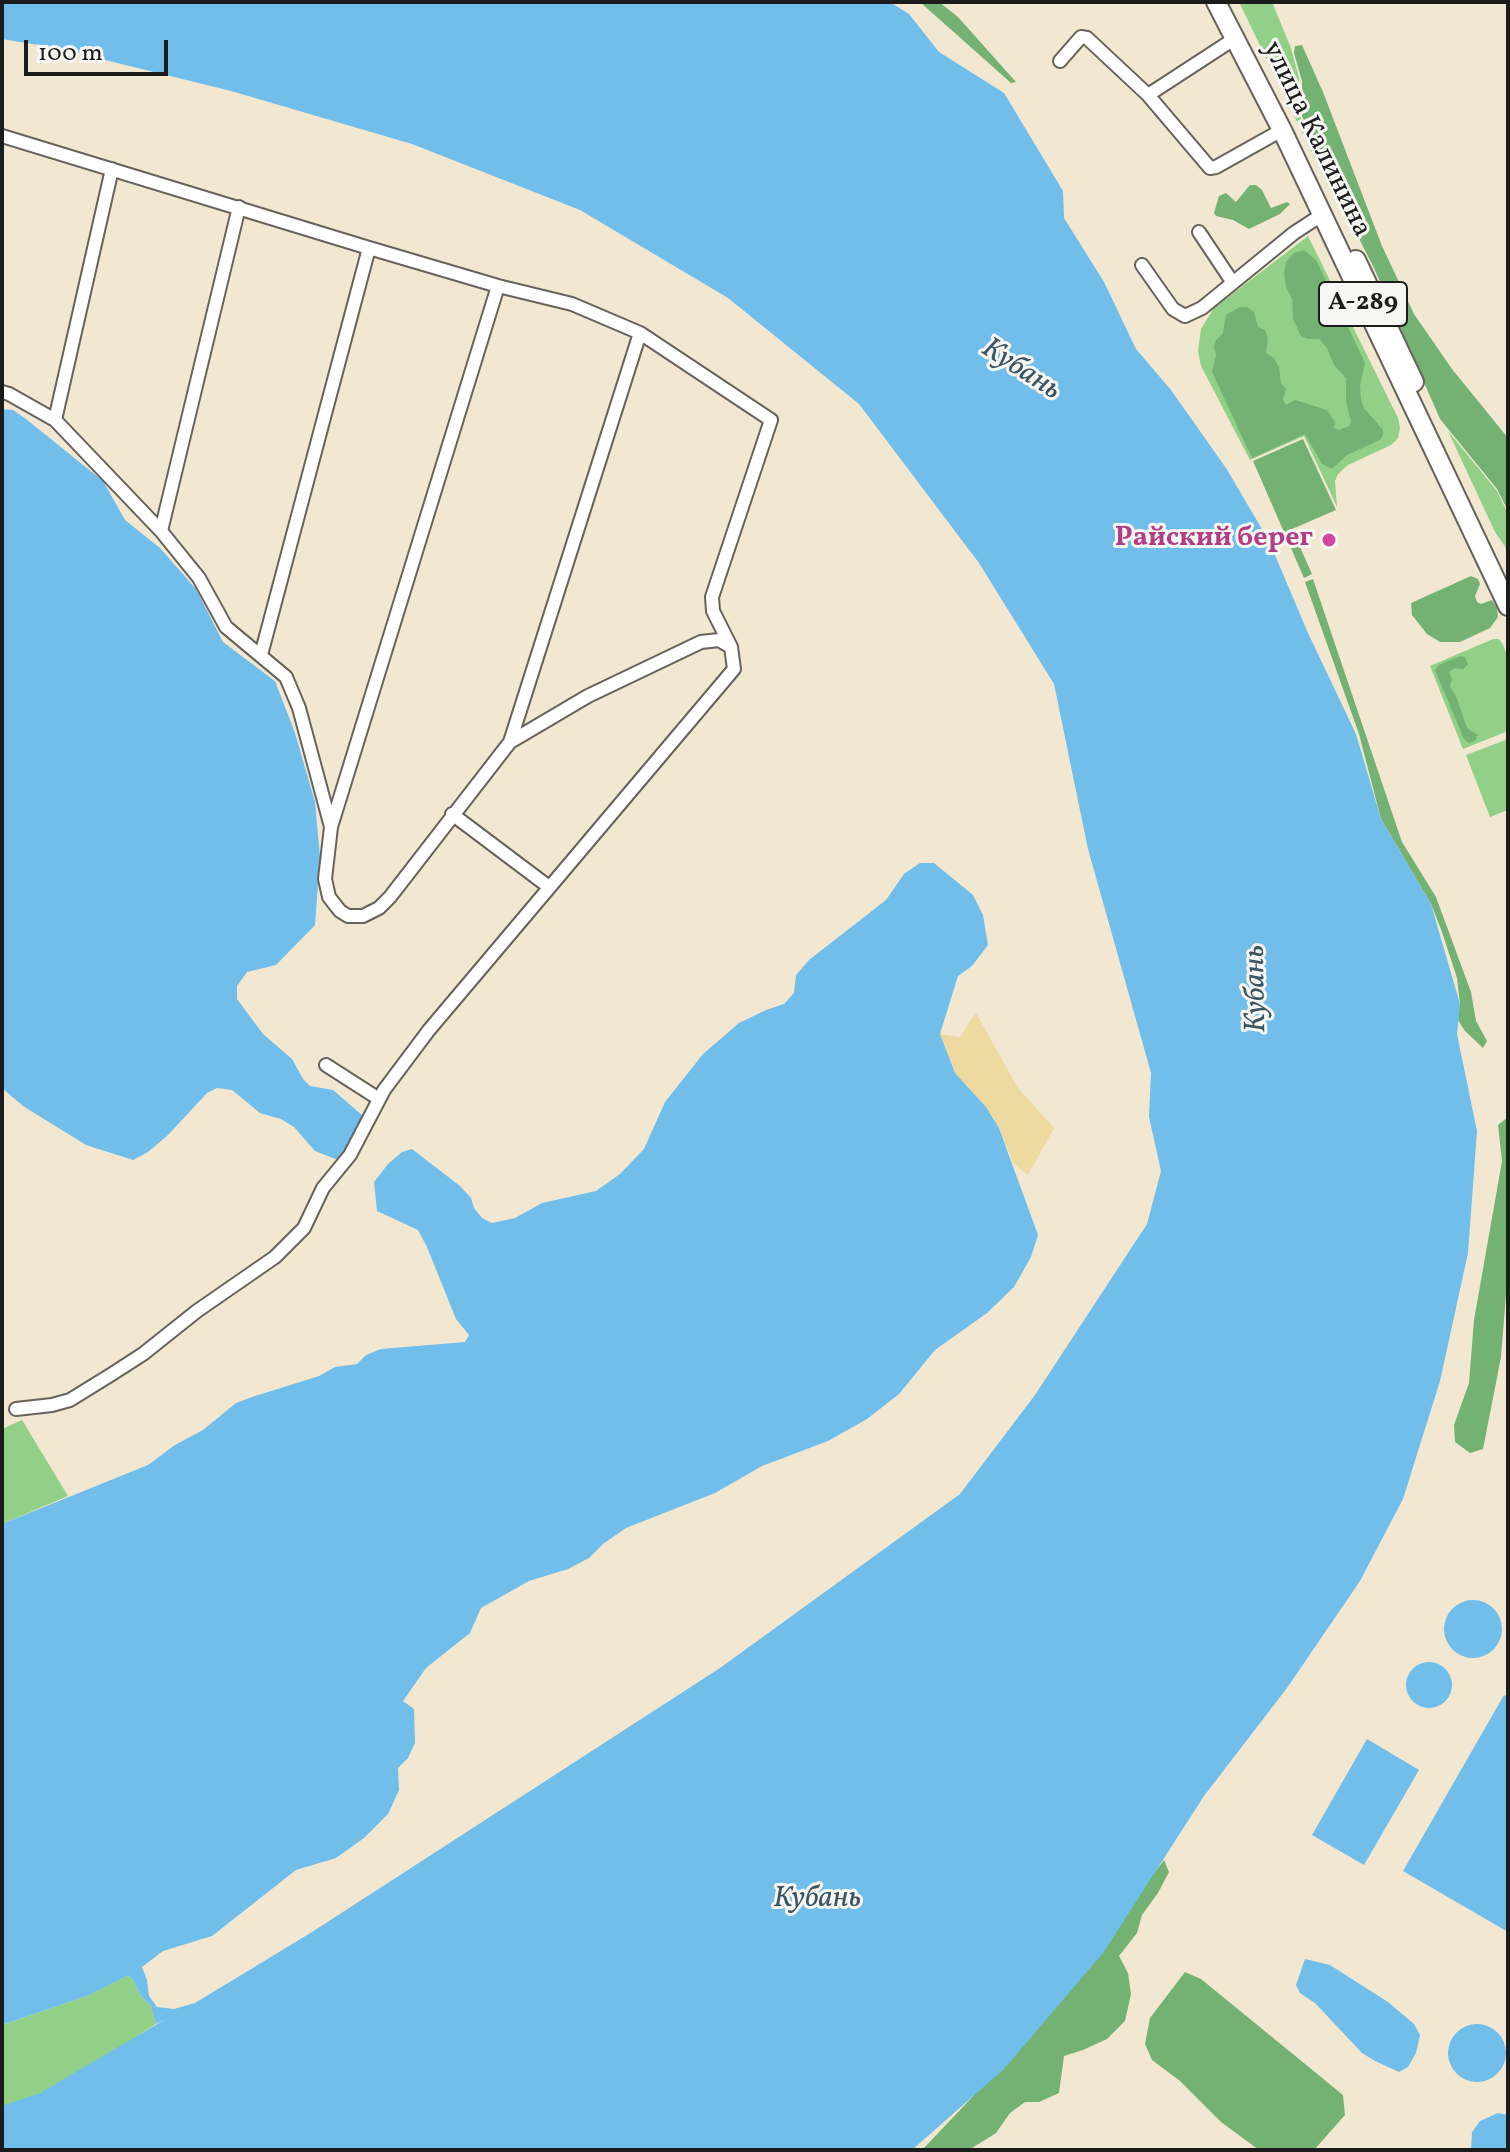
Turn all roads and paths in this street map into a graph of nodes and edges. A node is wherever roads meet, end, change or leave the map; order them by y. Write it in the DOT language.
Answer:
graph roads {
  1 [pos="1216,2"];
  2 [pos="1230,2"];
  3 [pos="1234,39"];
  4 [pos="1060,61"];
  5 [pos="1148,95"];
  6 [pos="1282,130"];
  7 [pos="2,136"];
  8 [pos="112,169"];
  9 [pos="239,207"];
  10 [pos="1320,216"];
  11 [pos="1199,232"];
  12 [pos="369,248"];
  13 [pos="1142,265"];
  14 [pos="1233,283"];
  15 [pos="498,286"];
  16 [pos="640,333"];
  17 [pos="2,392"];
  18 [pos="55,420"];
  19 [pos="161,531"];
  20 [pos="1508,579"];
  21 [pos="1508,606"];
  22 [pos="731,647"];
  23 [pos="261,655"];
  24 [pos="510,742"];
  25 [pos="452,814"];
  26 [pos="331,827"];
  27 [pos="549,887"];
  28 [pos="326,1065"];
  29 [pos="379,1099"];
  30 [pos="16,1409"];
  1 -- 3 [label="highway, улица Калинина / А-289"];
  2 -- 20 [label="highway, улица Калинина / А-289"];
  3 -- 5 [label="street"];
  3 -- 6 [label="highway, улица Калинина / А-289"];
  4 -- 5 [label="street"];
  5 -- 6 [label="street"];
  6 -- 10 [label="highway, улица Калинина / А-289"];
  7 -- 8 [label="street"];
  8 -- 9 [label="street"];
  8 -- 18 [label="street"];
  9 -- 12 [label="street"];
  9 -- 19 [label="street"];
  10 -- 14 [label="street"];
  10 -- 21 [label="highway, улица Калинина / А-289"];
  11 -- 14 [label="street"];
  12 -- 15 [label="street"];
  12 -- 23 [label="street"];
  13 -- 14 [label="street"];
  15 -- 16 [label="street"];
  15 -- 26 [label="street"];
  16 -- 22 [label="street"];
  16 -- 24 [label="street"];
  17 -- 18 [label="street"];
  18 -- 19 [label="street"];
  19 -- 23 [label="street"];
  22 -- 24 [label="street"];
  22 -- 27 [label="street"];
  23 -- 26 [label="street"];
  24 -- 25 [label="street"];
  25 -- 26 [label="street"];
  25 -- 27 [label="street"];
  27 -- 29 [label="street"];
  28 -- 29 [label="street"];
  29 -- 30 [label="street"];
}
